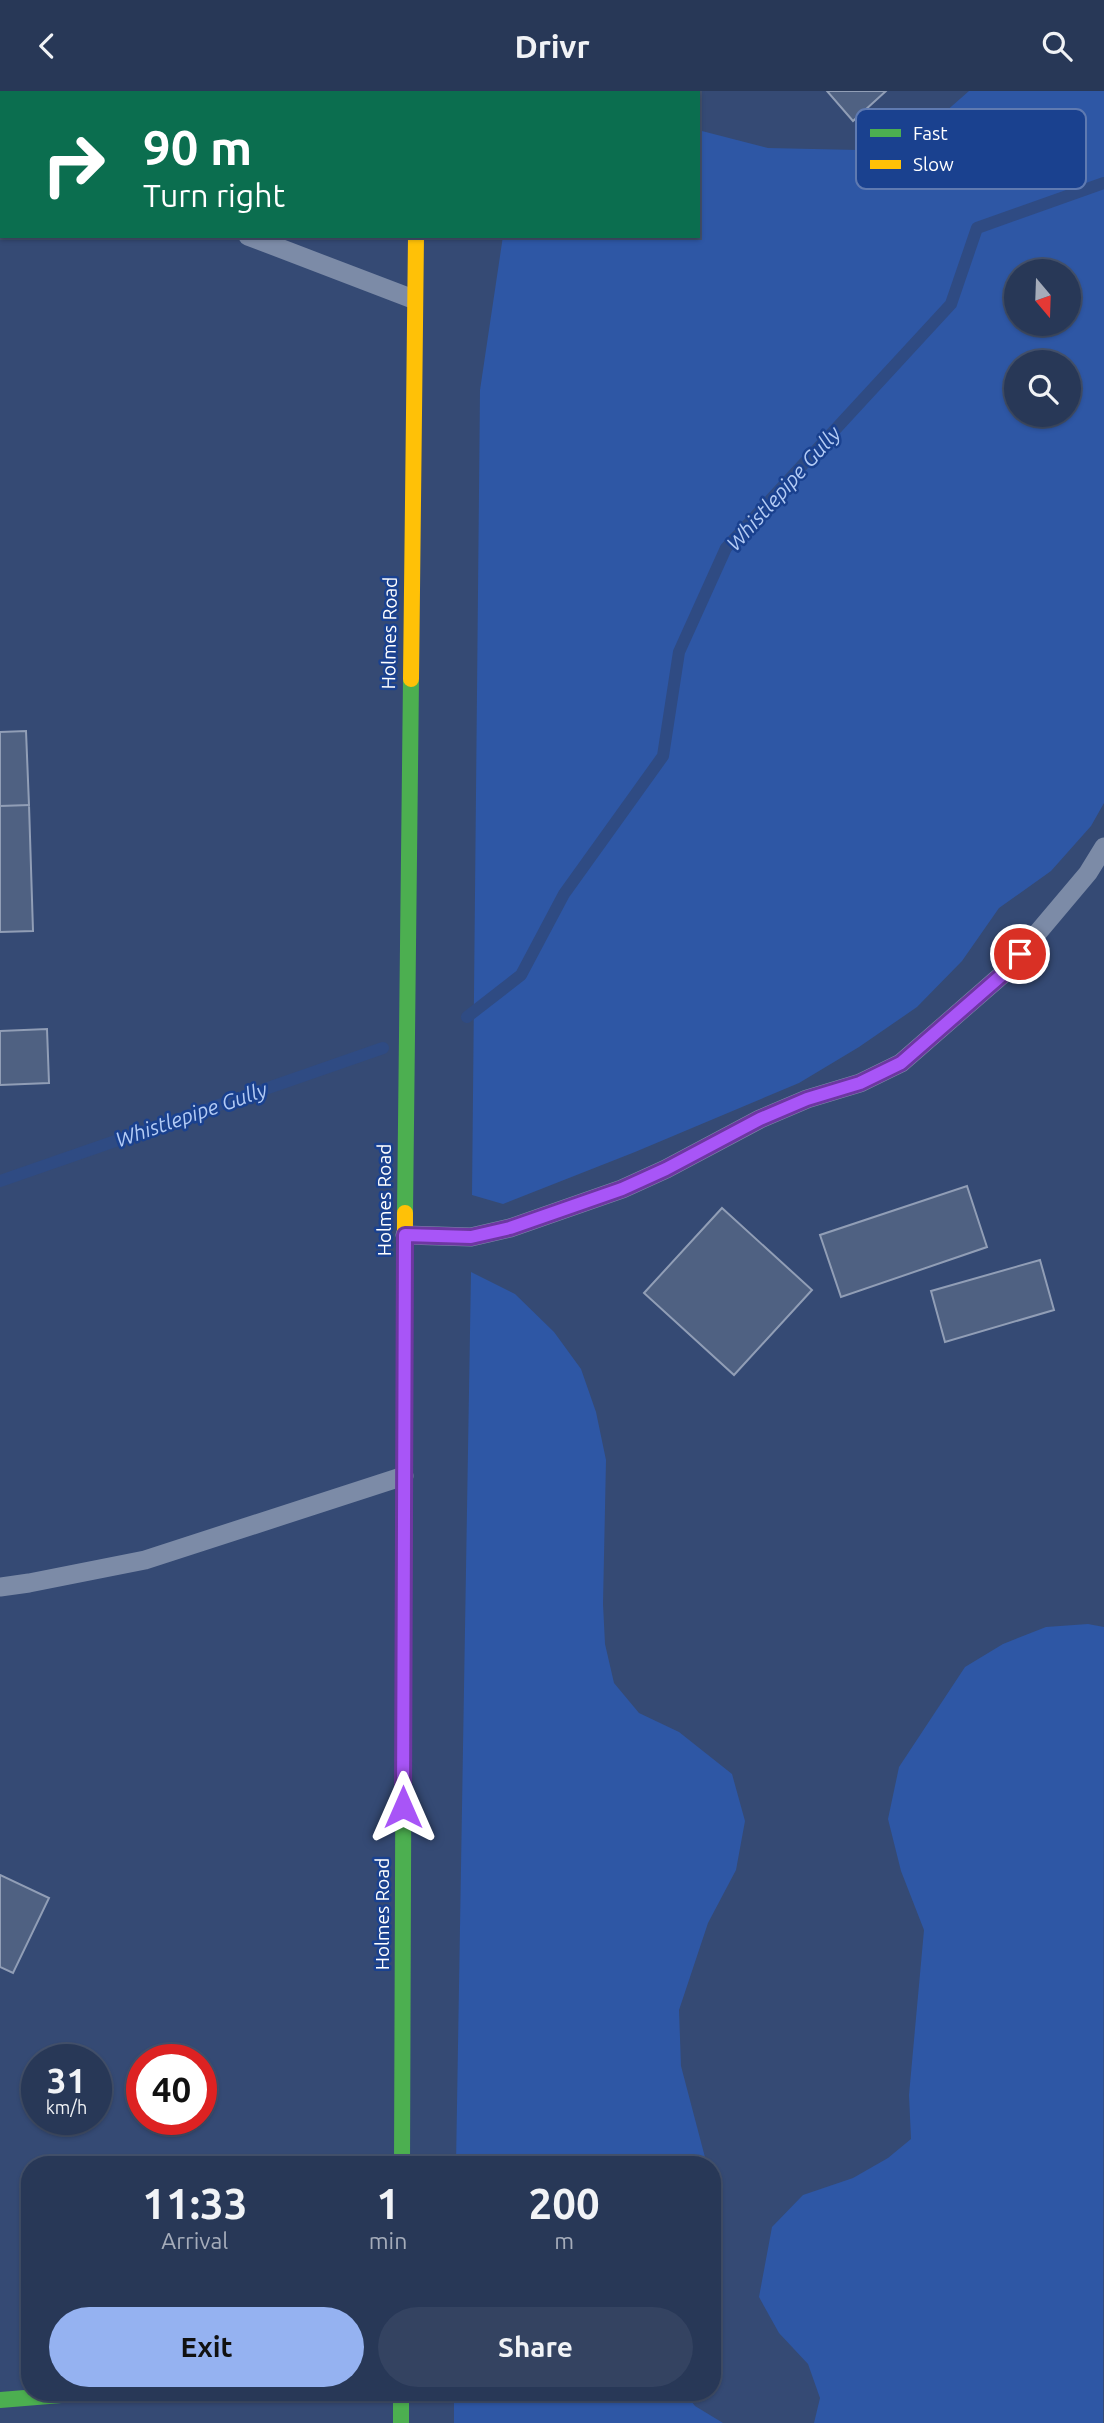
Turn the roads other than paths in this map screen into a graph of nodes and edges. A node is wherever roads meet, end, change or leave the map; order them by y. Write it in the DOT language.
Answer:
graph roads {
  1 [pos="253,238"];
  2 [pos="416,238"];
  3 [pos="414,299"];
  4 [pos="1104,847"];
  5 [pos="405,1235"];
  6 [pos="404,1476"];
  7 [pos="0,1587"];
  8 [pos="402,2156"];
  9 [pos="21,2398"];
  10 [pos="0,2400"];
  11 [pos="401,2401"];
  12 [pos="401,2423"];
  1 -- 3 [label="lane"];
  2 -- 3 [label="street, Holmes Road"];
  3 -- 5 [label="street, Holmes Road"];
  4 -- 5 [label="lane"];
  5 -- 6 [label="street, Holmes Road"];
  6 -- 7 [label="lane"];
  6 -- 8 [label="street, Holmes Road"];
  9 -- 10 [label="street"];
  11 -- 12 [label="street"];
}
